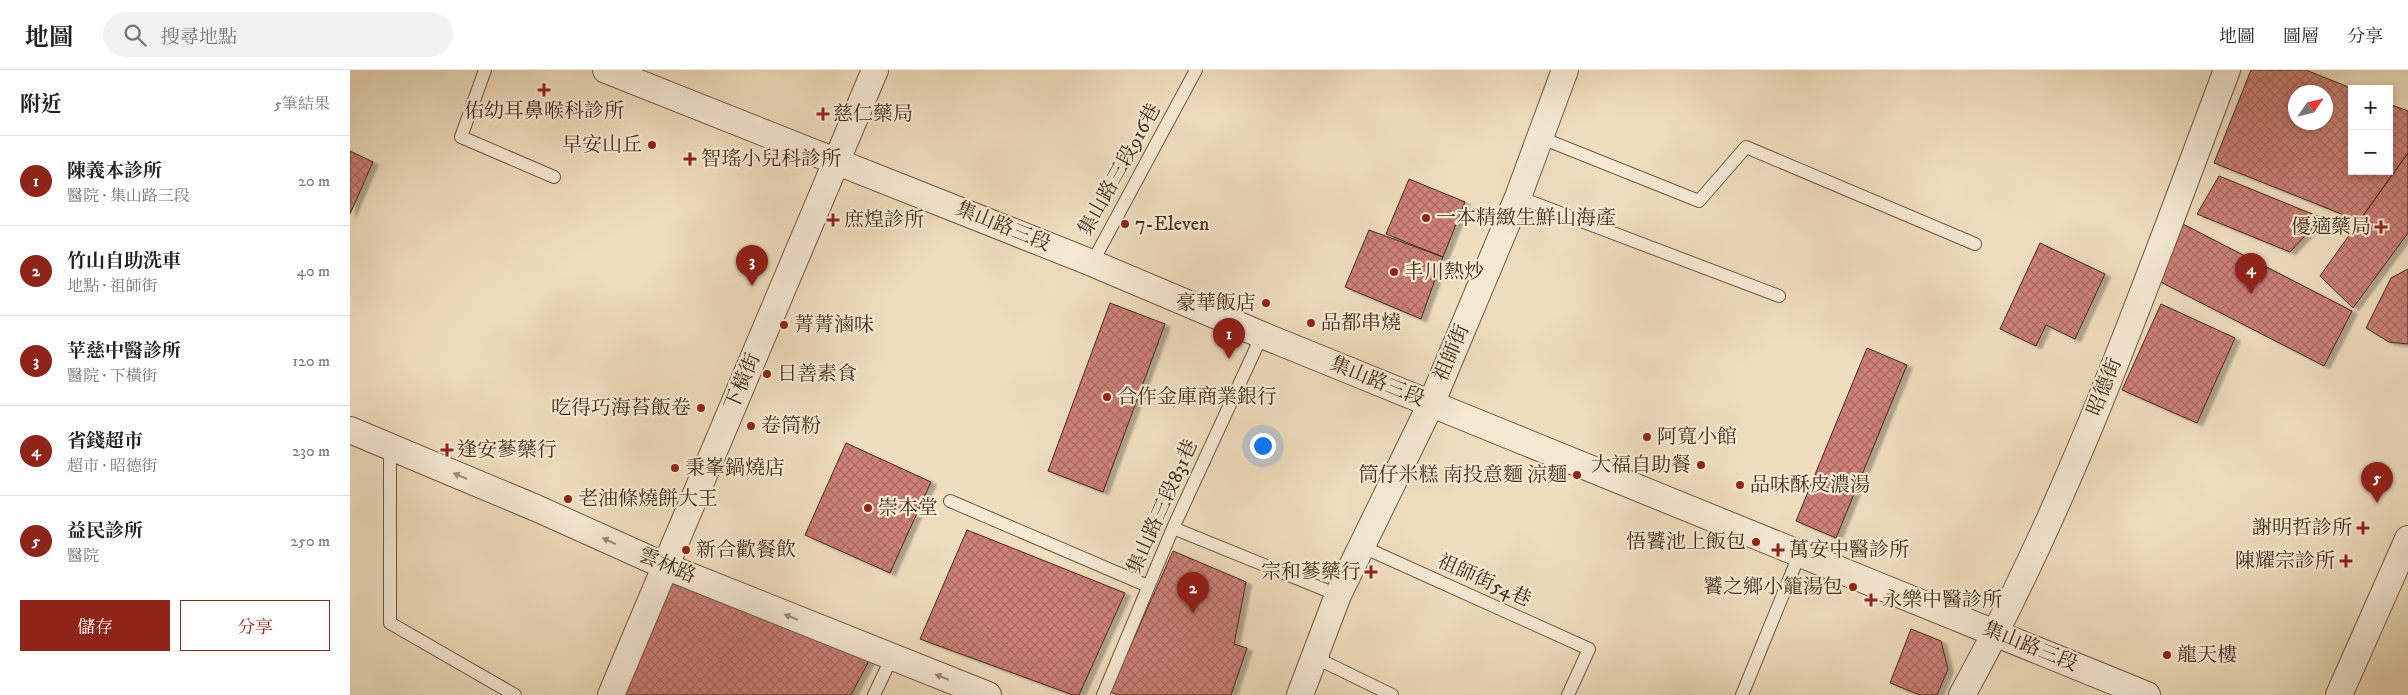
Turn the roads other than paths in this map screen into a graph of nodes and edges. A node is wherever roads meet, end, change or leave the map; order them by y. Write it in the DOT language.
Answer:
graph roads {
  1 [pos="485,70"];
  2 [pos="606,70"];
  3 [pos="875,70"];
  4 [pos="1196,70"];
  5 [pos="1565,70"];
  6 [pos="2227,70"];
  7 [pos="1539,137"];
  8 [pos="837,160"];
  9 [pos="554,177"];
  10 [pos="1518,197"];
  11 [pos="1975,244"];
  12 [pos="1092,262"];
  13 [pos="1779,296"];
  14 [pos="1262,336"];
  15 [pos="1431,404"];
  16 [pos="350,430"];
  17 [pos="390,447"];
  18 [pos="950,501"];
  19 [pos="1173,528"];
  20 [pos="2408,539"];
  21 [pos="1363,547"];
  22 [pos="1800,553"];
  23 [pos="665,566"];
  24 [pos="1148,586"];
  25 [pos="1338,595"];
  26 [pos="1996,633"];
  27 [pos="892,657"];
  28 [pos="1314,657"];
  29 [pos="515,695"];
  30 [pos="611,695"];
  31 [pos="874,695"];
  32 [pos="988,695"];
  33 [pos="1103,695"];
  34 [pos="1300,695"];
  35 [pos="1392,695"];
  36 [pos="1568,695"];
  37 [pos="1742,695"];
  38 [pos="1962,695"];
  39 [pos="2147,695"];
  40 [pos="2339,695"];
  1 -- 9 [label="lane"];
  2 -- 8 [label="street, 集山路三段"];
  3 -- 8 [label="street, 下橫街"];
  4 -- 12 [label="lane, 集山路三段916巷"];
  5 -- 7 [label="street, 祖師街"];
  6 -- 26 [label="street, 昭德街"];
  7 -- 10 [label="street, 祖師街"];
  7 -- 11 [label="lane"];
  8 -- 12 [label="street, 集山路三段"];
  8 -- 23 [label="street, 下橫街"];
  10 -- 13 [label="lane"];
  10 -- 15 [label="street, 祖師街"];
  12 -- 14 [label="street, 集山路三段"];
  14 -- 15 [label="street, 集山路三段"];
  14 -- 19 [label="lane, 集山路三段831巷"];
  15 -- 21 [label="street, 祖師街"];
  15 -- 22 [label="street, 集山路三段"];
  16 -- 17 [label="street, 雲林路"];
  23 -- 17 [label="street, 雲林路, one-way"];
  17 -- 29 [label="lane"];
  18 -- 24 [label="lane"];
  19 -- 24 [label="lane, 集山路三段831巷"];
  19 -- 25 [label="lane"];
  20 -- 40 [label="street"];
  21 -- 25 [label="street, 祖師街"];
  21 -- 36 [label="lane, 祖師街54巷"];
  22 -- 26 [label="street, 集山路三段"];
  22 -- 37 [label="lane"];
  27 -- 23 [label="street, 雲林路, one-way"];
  23 -- 30 [label="street, 下橫街"];
  24 -- 33 [label="lane, 集山路三段831巷"];
  25 -- 28 [label="street, 祖師街"];
  26 -- 38 [label="street, 昭德街"];
  26 -- 39 [label="street, 集山路三段"];
  27 -- 31 [label="lane"];
  32 -- 27 [label="street, 雲林路, one-way"];
  28 -- 34 [label="street, 祖師街"];
  28 -- 35 [label="lane"];
}
